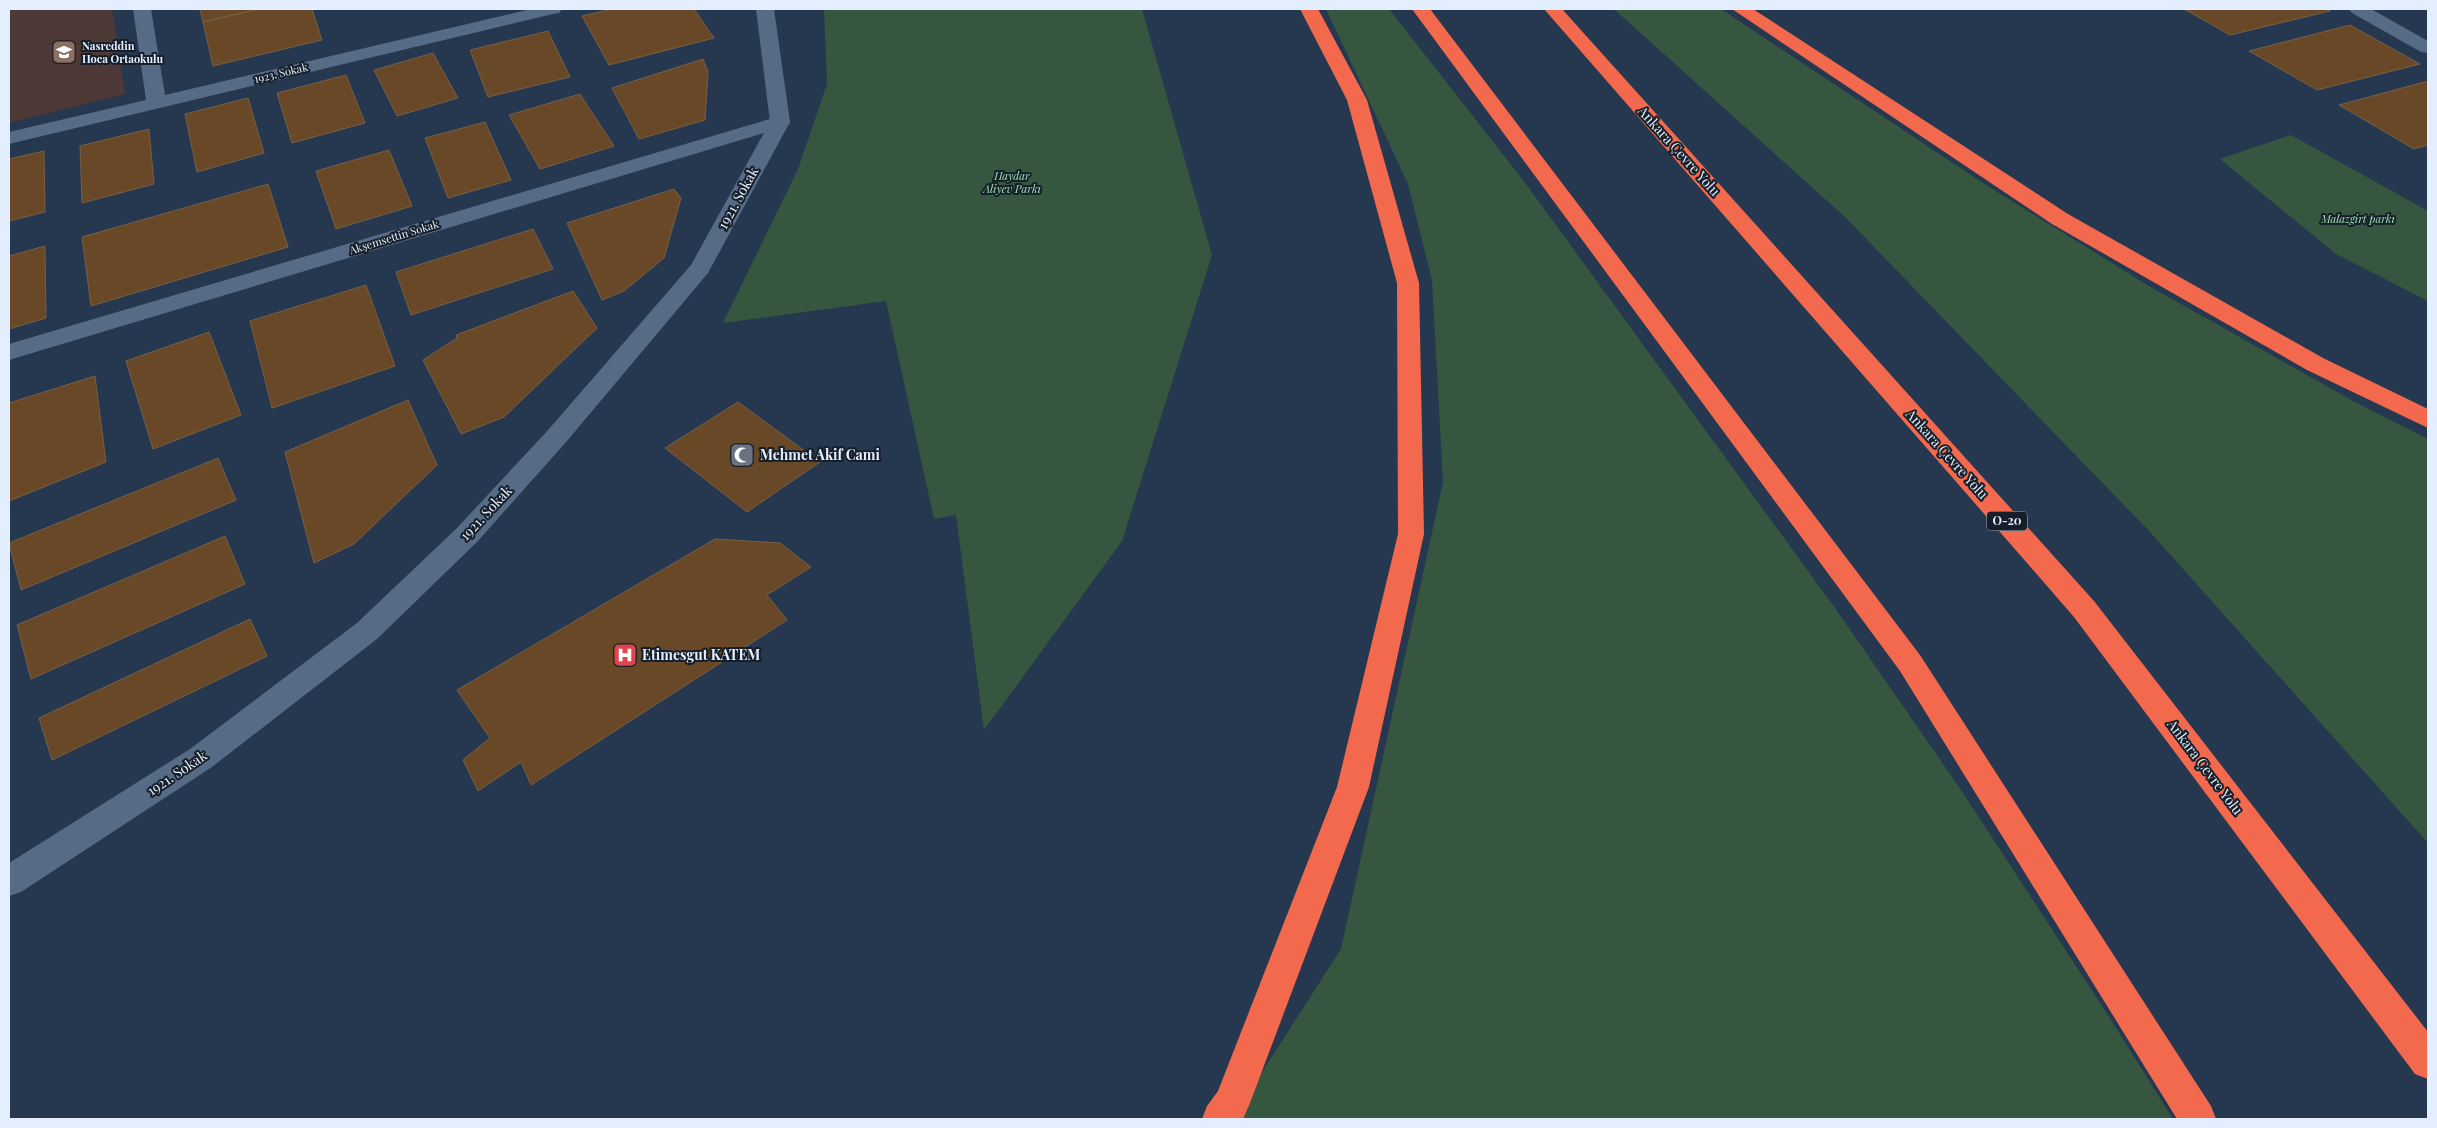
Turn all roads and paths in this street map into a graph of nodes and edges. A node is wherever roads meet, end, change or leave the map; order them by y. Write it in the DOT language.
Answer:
graph roads {
  1 [pos="142,9"];
  2 [pos="553,9"];
  3 [pos="765,9"];
  4 [pos="1309,9"];
  5 [pos="1420,9"];
  6 [pos="1553,9"];
  7 [pos="1741,9"];
  8 [pos="2358,9"];
  9 [pos="527,12"];
  10 [pos="2428,48"];
  11 [pos="156,103"];
  12 [pos="780,122"];
  13 [pos="9,138"];
  14 [pos="9,352"];
  15 [pos="2428,419"];
  16 [pos="9,881"];
  17 [pos="2428,1061"];
  18 [pos="1220,1119"];
  19 [pos="2198,1119"];
  1 -- 11 [label="street"];
  2 -- 9 [label="street, 1923. Sokak"];
  3 -- 12 [label="street"];
  4 -- 18 [label="highway"];
  5 -- 19 [label="highway"];
  6 -- 17 [label="highway, Ankara Çevre Yolu / O-20"];
  7 -- 15 [label="highway"];
  8 -- 10 [label="street"];
  9 -- 11 [label="street, 1923. Sokak"];
  11 -- 13 [label="street, 1923. Sokak"];
  12 -- 14 [label="street, Akşemsettin Sokak"];
  12 -- 16 [label="street, 1921. Sokak"];
}
